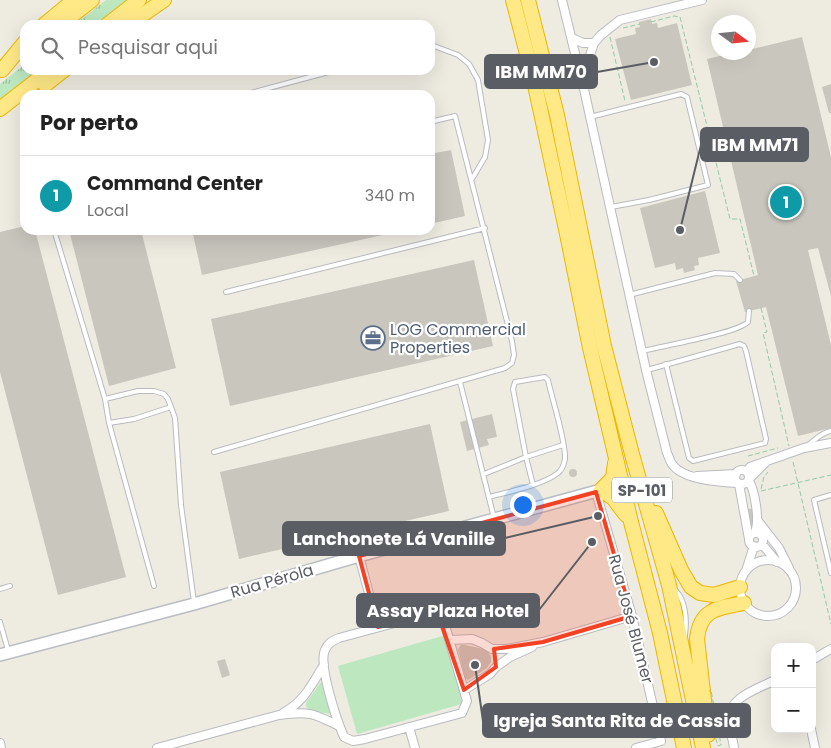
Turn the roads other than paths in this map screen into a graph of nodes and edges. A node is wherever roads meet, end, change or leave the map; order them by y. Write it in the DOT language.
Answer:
graph roads {
  1 [pos="74,0"];
  2 [pos="92,0"];
  3 [pos="139,0"];
  4 [pos="164,0"];
  5 [pos="503,0"];
  6 [pos="513,0"];
  7 [pos="528,0"];
  8 [pos="536,0"];
  9 [pos="562,0"];
  10 [pos="702,0"];
  11 [pos="50,20"];
  12 [pos="66,20"];
  13 [pos="113,20"];
  14 [pos="135,20"];
  15 [pos="572,38"];
  16 [pos="594,43"];
  17 [pos="435,46"];
  18 [pos="20,48"];
  19 [pos="20,56"];
  20 [pos="1,71"];
  21 [pos="44,75"];
  22 [pos="58,75"];
  23 [pos="317,75"];
  24 [pos="582,80"];
  25 [pos="535,85"];
  26 [pos="25,90"];
  27 [pos="35,90"];
  28 [pos="261,90"];
  29 [pos="20,94"];
  30 [pos="0,109"];
  31 [pos="557,116"];
  32 [pos="590,117"];
  33 [pos="435,121"];
  34 [pos="472,179"];
  35 [pos="611,207"];
  36 [pos="485,228"];
  37 [pos="56,235"];
  38 [pos="740,280"];
  39 [pos="226,292"];
  40 [pos="630,296"];
  41 [pos="749,311"];
  42 [pos="643,351"];
  43 [pos="666,364"];
  44 [pos="646,370"];
  45 [pos="460,382"];
  46 [pos="105,399"];
  47 [pos="171,408"];
  48 [pos="109,424"];
  49 [pos="831,431"];
  50 [pos="831,443"];
  51 [pos="563,445"];
  52 [pos="804,448"];
  53 [pos="214,452"];
  54 [pos="614,452"];
  55 [pos="526,456"];
  56 [pos="632,458"];
  57 [pos="484,474"];
  58 [pos="748,477"];
  59 [pos="737,480"];
  60 [pos="534,485"];
  61 [pos="598,491"];
  62 [pos="831,495"];
  63 [pos="489,497"];
  64 [pos="494,520"];
  65 [pos="758,521"];
  66 [pos="631,522"];
  67 [pos="760,534"];
  68 [pos="749,539"];
  69 [pos="762,544"];
  70 [pos="754,546"];
  71 [pos="360,556"];
  72 [pos="777,562"];
  73 [pos="791,572"];
  74 [pos="745,573"];
  75 [pos="831,573"];
  76 [pos="10,586"];
  77 [pos="154,586"];
  78 [pos="740,587"];
  79 [pos="0,589"];
  80 [pos="744,603"];
  81 [pos="194,604"];
  82 [pos="632,616"];
  83 [pos="0,622"];
  84 [pos="378,627"];
  85 [pos="450,640"];
  86 [pos="542,642"];
  87 [pos="492,649"];
  88 [pos="831,649"];
  89 [pos="4,654"];
  90 [pos="816,658"];
  91 [pos="324,665"];
  92 [pos="496,667"];
  93 [pos="771,682"];
  94 [pos="464,690"];
  95 [pos="303,699"];
  96 [pos="305,712"];
  97 [pos="279,715"];
  98 [pos="339,726"];
  99 [pos="409,727"];
  100 [pos="812,733"];
  101 [pos="0,743"];
  102 [pos="662,745"];
  103 [pos="1,748"];
  104 [pos="157,748"];
  105 [pos="415,748"];
  106 [pos="636,748"];
  107 [pos="684,748"];
  108 [pos="703,748"];
  109 [pos="708,748"];
  110 [pos="734,748"];
  111 [pos="814,748"];
  1 -- 11 [label="highway"];
  2 -- 12 [label="highway"];
  3 -- 13 [label="highway"];
  4 -- 14 [label="highway"];
  5 -- 25 [label="highway"];
  6 -- 25 [label="highway, SP-101"];
  7 -- 31 [label="highway, SP-101"];
  8 -- 31 [label="highway"];
  9 -- 15 [label="street"];
  10 -- 16 [label="street"];
  15 -- 16 [label="street"];
  15 -- 24 [label="street"];
  16 -- 24 [label="street"];
  17 -- 34 [label="lane"];
  18 -- 20 [label="highway"];
  19 -- 20 [label="highway"];
  21 -- 26 [label="highway"];
  22 -- 27 [label="highway"];
  23 -- 28 [label="lane"];
  24 -- 32 [label="street"];
  25 -- 54 [label="highway, SP-101"];
  29 -- 30 [label="highway"];
  31 -- 56 [label="highway, SP-101"];
  32 -- 35 [label="street"];
  32 -- 35 [label="lane"];
  33 -- 34 [label="lane"];
  34 -- 36 [label="lane"];
  35 -- 40 [label="street"];
  36 -- 39 [label="lane"];
  36 -- 45 [label="lane"];
  37 -- 46 [label="lane"];
  38 -- 40 [label="lane"];
  40 -- 42 [label="street"];
  41 -- 42 [label="lane"];
  42 -- 44 [label="street"];
  43 -- 43 [label="lane"];
  43 -- 44 [label="lane"];
  44 -- 59 [label="street"];
  45 -- 53 [label="lane"];
  45 -- 57 [label="lane"];
  46 -- 47 [label="lane"];
  46 -- 48 [label="lane"];
  47 -- 48 [label="lane"];
  47 -- 81 [label="lane"];
  48 -- 77 [label="lane"];
  49 -- 52 [label="lane"];
  50 -- 52 [label="street"];
  51 -- 55 [label="lane"];
  51 -- 55 [label="lane"];
  51 -- 60 [label="lane"];
  52 -- 58 [label="street"];
  54 -- 61 [label="highway"];
  54 -- 66 [label="highway, SP-101"];
  55 -- 57 [label="lane"];
  55 -- 60 [label="lane"];
  56 -- 78 [label="highway"];
  56 -- 108 [label="highway, SP-101"];
  57 -- 63 [label="lane"];
  58 -- 59 [label="street"];
  58 -- 59 [label="street"];
  58 -- 65 [label="street"];
  59 -- 68 [label="street"];
  60 -- 63 [label="lane"];
  61 -- 64 [label="street, Rua Pérola"];
  61 -- 66 [label="highway"];
  61 -- 82 [label="street, Rua José Blumer"];
  62 -- 75 [label="lane"];
  63 -- 64 [label="lane"];
  64 -- 71 [label="street, Rua Pérola"];
  65 -- 67 [label="street"];
  65 -- 73 [label="street"];
  66 -- 107 [label="highway, SP-101"];
  67 -- 68 [label="street"];
  67 -- 69 [label="street"];
  68 -- 70 [label="street"];
  69 -- 70 [label="street"];
  69 -- 72 [label="street"];
  70 -- 74 [label="street"];
  71 -- 81 [label="street, Rua Pérola"];
  71 -- 84 [label="street"];
  72 -- 73 [label="street"];
  72 -- 74 [label="street"];
  73 -- 80 [label="street"];
  74 -- 78 [label="street"];
  76 -- 79 [label="lane"];
  78 -- 80 [label="street"];
  80 -- 109 [label="highway"];
  81 -- 89 [label="street, Rua Pérola"];
  82 -- 86 [label="street"];
  82 -- 102 [label="street, Rua José Blumer"];
  83 -- 89 [label="lane"];
  84 -- 85 [label="street"];
  84 -- 91 [label="street"];
  85 -- 87 [label="street"];
  85 -- 94 [label="street"];
  86 -- 87 [label="street"];
  86 -- 92 [label="street"];
  87 -- 92 [label="street"];
  88 -- 90 [label="street"];
  91 -- 95 [label="street"];
  91 -- 98 [label="street"];
  92 -- 94 [label="street"];
  93 -- 110 [label="street"];
  94 -- 99 [label="street"];
  95 -- 96 [label="street"];
  95 -- 97 [label="street"];
  96 -- 97 [label="street"];
  96 -- 98 [label="street"];
  97 -- 104 [label="street"];
  98 -- 99 [label="street"];
  99 -- 105 [label="street"];
  100 -- 111 [label="street"];
  101 -- 103 [label="street"];
  102 -- 106 [label="street"];
}
